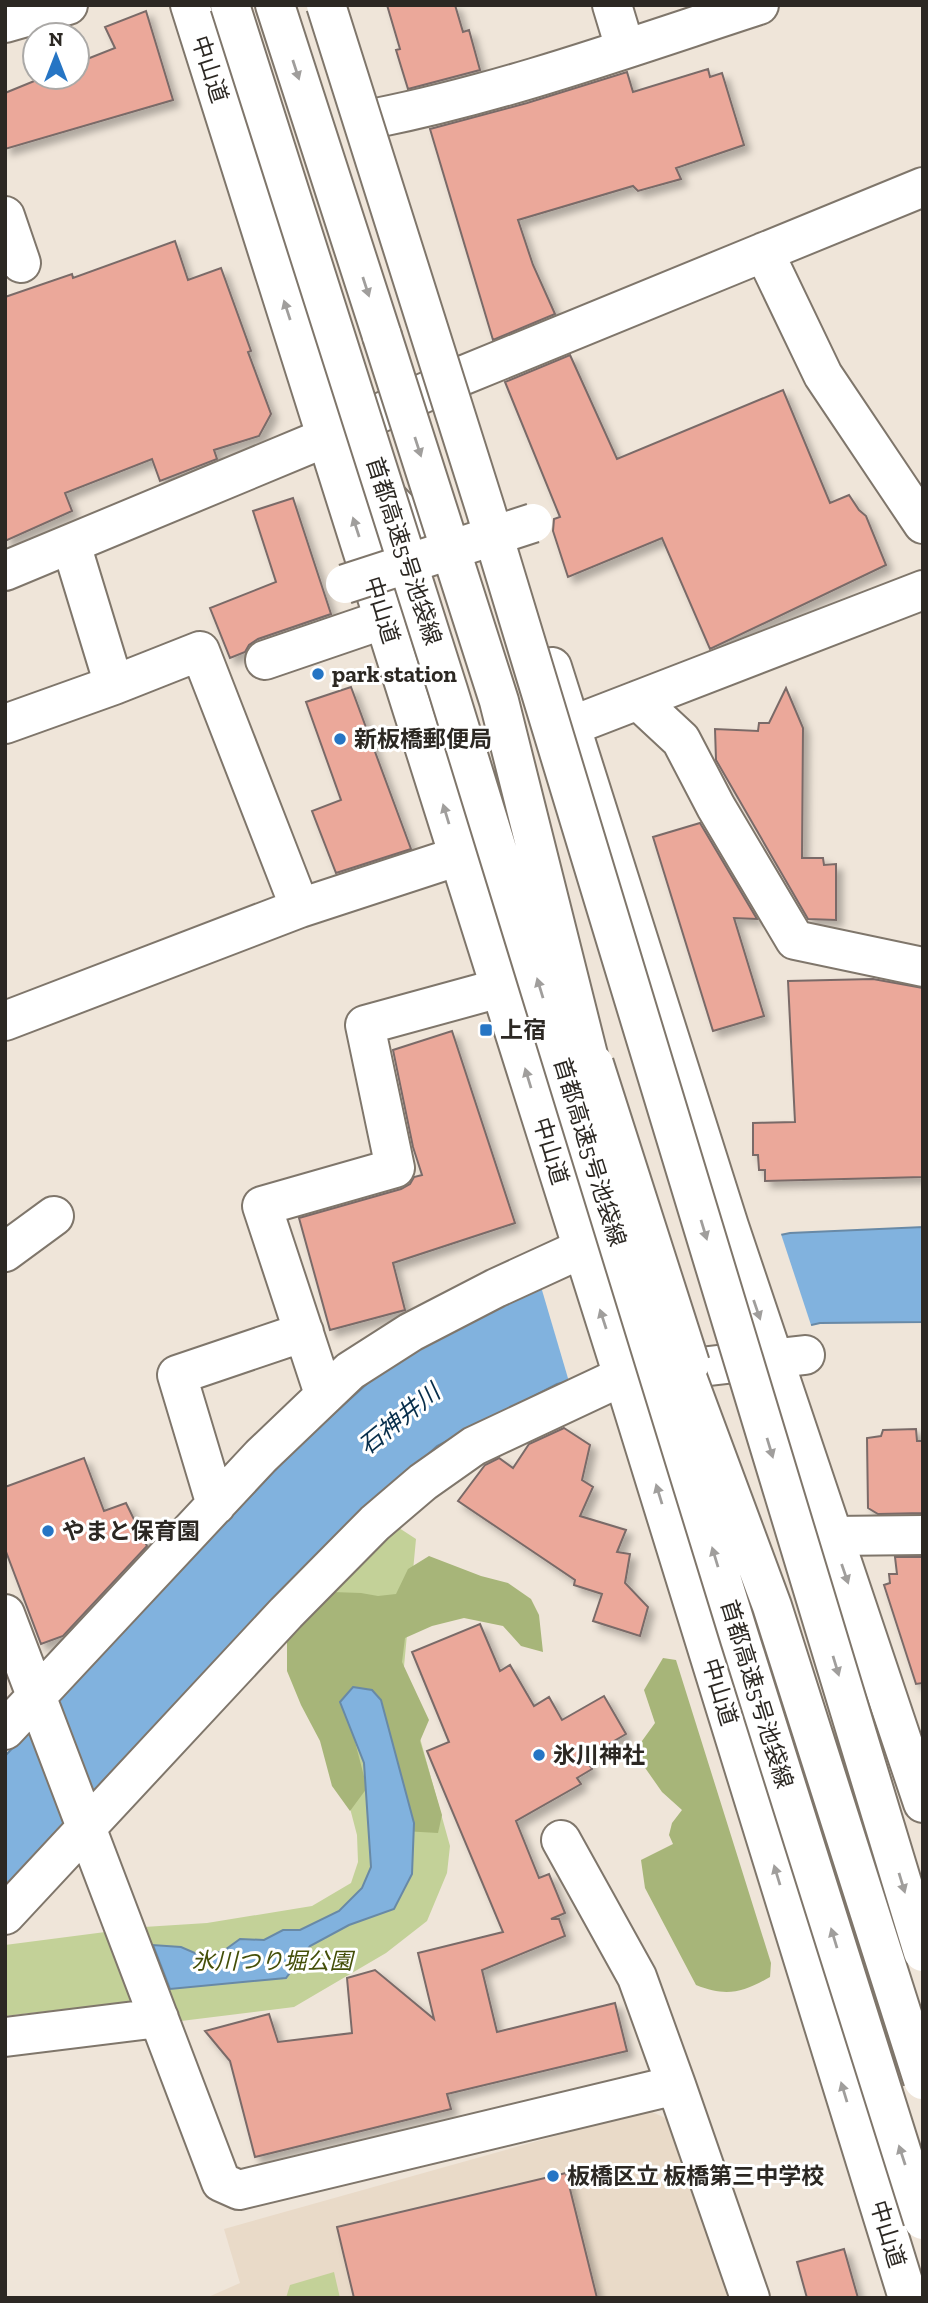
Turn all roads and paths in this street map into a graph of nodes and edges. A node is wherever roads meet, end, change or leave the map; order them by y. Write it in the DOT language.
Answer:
graph roads {
  1 [pos="68,5"];
  2 [pos="190,5"];
  3 [pos="230,5"];
  4 [pos="275,5"];
  5 [pos="326,5"];
  6 [pos="338,5"];
  7 [pos="612,5"];
  8 [pos="760,5"];
  9 [pos="5,23"];
  10 [pos="625,48"];
  11 [pos="376,118"];
  12 [pos="923,187"];
  13 [pos="5,216"];
  14 [pos="764,253"];
  15 [pos="21,263"];
  16 [pos="459,377"];
  17 [pos="327,437"];
  18 [pos="533,523"];
  19 [pos="923,524"];
  20 [pos="71,544"];
  21 [pos="5,571"];
  22 [pos="345,584"];
  23 [pos="923,590"];
  24 [pos="385,620"];
  25 [pos="265,660"];
  26 [pos="114,685"];
  27 [pos="638,700"];
  28 [pos="5,724"];
  29 [pos="571,726"];
  30 [pos="459,856"];
  31 [pos="300,908"];
  32 [pos="923,967"];
  33 [pos="500,988"];
  34 [pos="5,1021"];
  35 [pos="54,1216"];
  36 [pos="5,1252"];
  37 [pos="583,1255"];
  38 [pos="304,1332"];
  39 [pos="783,1354"];
  40 [pos="623,1377"];
  41 [pos="324,1394"];
  42 [pos="216,1505"];
  43 [pos="923,1535"];
  44 [pos="832,1536"];
  45 [pos="5,1614"];
  46 [pos="40,1703"];
  47 [pos="5,1730"];
  48 [pos="912,1732"];
  49 [pos="923,1803"];
  50 [pos="85,1821"];
  51 [pos="561,1840"];
  52 [pos="5,1915"];
  53 [pos="923,1952"];
  54 [pos="157,2012"];
  55 [pos="5,2037"];
  56 [pos="923,2080"];
  57 [pos="677,2085"];
  58 [pos="923,2096"];
  59 [pos="923,2220"];
  60 [pos="750,2298"];
  61 [pos="908,2298"];
  1 -- 9 [label="main road"];
  17 -- 2 [label="main road, 中山道, one-way"];
  59 -- 3 [label="main road, 首都高速5号池袋線, one-way, bridge"];
  4 -- 56 [label="main road, one-way, bridge"];
  5 -- 53 [label="main road, one-way, bridge"];
  6 -- 11 [label="main road"];
  7 -- 10 [label="main road"];
  8 -- 10 [label="main road"];
  10 -- 11 [label="main road"];
  11 -- 16 [label="main road"];
  12 -- 14 [label="main road"];
  13 -- 15 [label="main road"];
  14 -- 16 [label="main road"];
  14 -- 19 [label="main road"];
  16 -- 17 [label="main road"];
  16 -- 29 [label="main road"];
  17 -- 20 [label="main road"];
  24 -- 17 [label="main road, 中山道, one-way"];
  17 -- 58 [label="main road, bridge"];
  18 -- 22 [label="main road, bridge"];
  20 -- 21 [label="main road"];
  20 -- 26 [label="main road"];
  23 -- 27 [label="main road"];
  24 -- 25 [label="main road"];
  30 -- 24 [label="main road, 中山道, one-way"];
  26 -- 28 [label="main road"];
  26 -- 31 [label="main road"];
  27 -- 29 [label="main road"];
  27 -- 32 [label="main road"];
  29 -- 39 [label="main road, one-way"];
  30 -- 31 [label="main road"];
  30 -- 33 [label="main road, 中山道"];
  31 -- 34 [label="main road"];
  37 -- 33 [label="main road, 中山道, one-way"];
  33 -- 38 [label="main road"];
  35 -- 36 [label="main road"];
  40 -- 37 [label="main road, 中山道, one-way"];
  37 -- 41 [label="main road"];
  38 -- 41 [label="main road"];
  38 -- 42 [label="main road"];
  39 -- 40 [label="main road"];
  39 -- 44 [label="main road"];
  40 -- 50 [label="main road"];
  61 -- 40 [label="main road, 中山道, one-way"];
  41 -- 42 [label="main road"];
  42 -- 46 [label="main road"];
  43 -- 44 [label="main road"];
  44 -- 48 [label="main road, one-way"];
  45 -- 46 [label="main road"];
  46 -- 47 [label="main road"];
  46 -- 50 [label="main road"];
  48 -- 49 [label="main road"];
  50 -- 52 [label="main road"];
  50 -- 54 [label="main road"];
  51 -- 57 [label="main road"];
  54 -- 55 [label="main road"];
  54 -- 57 [label="main road"];
  57 -- 60 [label="main road"];
}
